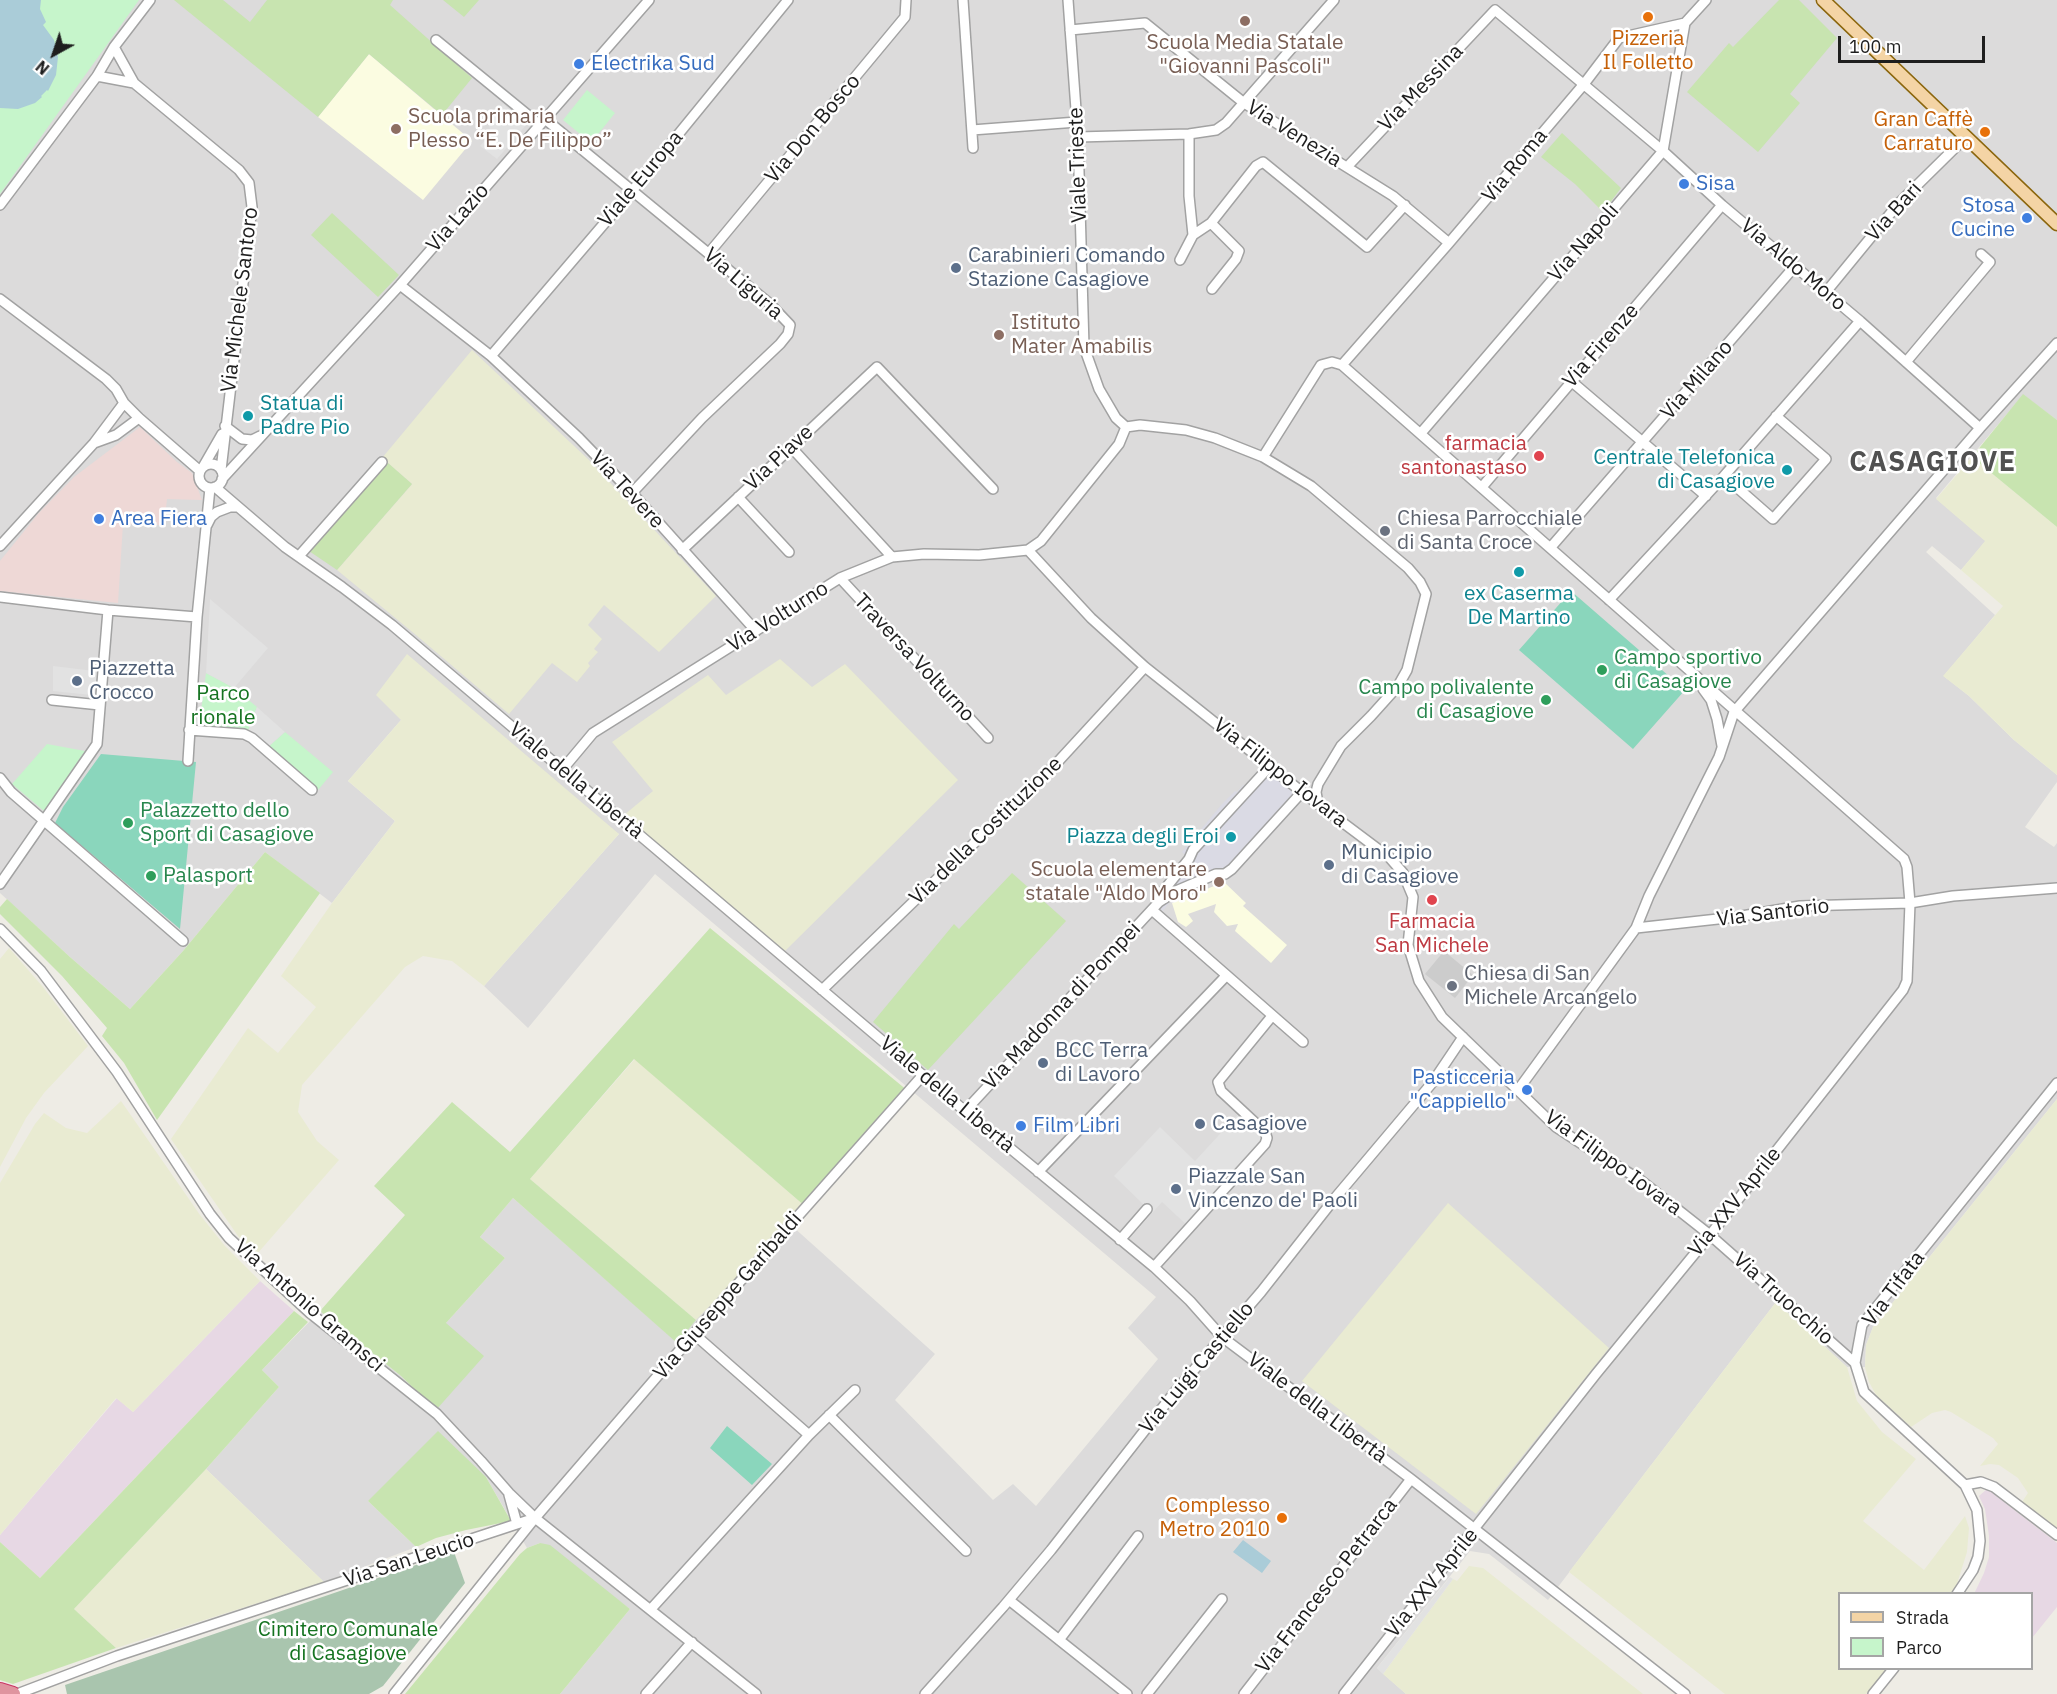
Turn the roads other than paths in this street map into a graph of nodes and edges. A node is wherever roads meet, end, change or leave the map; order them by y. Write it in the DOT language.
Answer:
graph roads {
  1 [pos="150,0"];
  2 [pos="649,0"];
  3 [pos="788,0"];
  4 [pos="906,0"];
  5 [pos="963,0"];
  6 [pos="1068,0"];
  7 [pos="1334,0"];
  8 [pos="1706,0"];
  9 [pos="1822,0"];
  10 [pos="1495,10"];
  11 [pos="1685,23"];
  12 [pos="1070,30"];
  13 [pos="436,40"];
  14 [pos="114,47"];
  15 [pos="97,76"];
  16 [pos="134,83"];
  17 [pos="1584,84"];
  18 [pos="1244,103"];
  19 [pos="542,122"];
  20 [pos="1077,122"];
  21 [pos="972,130"];
  22 [pos="1189,134"];
  23 [pos="1078,137"];
  24 [pos="1966,137"];
  25 [pos="973,148"];
  26 [pos="1663,151"];
  27 [pos="1347,167"];
  28 [pos="632,190"];
  29 [pos="0,205"];
  30 [pos="1405,205"];
  31 [pos="1722,205"];
  32 [pos="1211,223"];
  33 [pos="2057,224"];
  34 [pos="1193,235"];
  35 [pos="1449,243"];
  36 [pos="709,253"];
  37 [pos="1981,254"];
  38 [pos="1180,260"];
  39 [pos="1795,266"];
  40 [pos="400,285"];
  41 [pos="1212,289"];
  42 [pos="1826,292"];
  43 [pos="0,299"];
  44 [pos="1860,321"];
  45 [pos="2057,343"];
  46 [pos="491,356"];
  47 [pos="1906,362"];
  48 [pos="1342,365"];
  49 [pos="1571,381"];
  50 [pos="124,403"];
  51 [pos="1776,416"];
  52 [pos="139,418"];
  53 [pos="225,426"];
  54 [pos="1126,427"];
  55 [pos="1980,428"];
  56 [pos="1420,433"];
  57 [pos="265,434"];
  58 [pos="1643,442"];
  59 [pos="94,443"];
  60 [pos="791,447"];
  61 [pos="209,454"];
  62 [pos="1263,457"];
  63 [pos="186,459"];
  64 [pos="382,462"];
  65 [pos="202,469"];
  66 [pos="1724,476"];
  67 [pos="217,481"];
  68 [pos="1482,487"];
  69 [pos="993,489"];
  70 [pos="632,493"];
  71 [pos="1706,496"];
  72 [pos="738,497"];
  73 [pos="238,507"];
  74 [pos="206,528"];
  75 [pos="0,546"];
  76 [pos="1551,547"];
  77 [pos="682,550"];
  78 [pos="1028,550"];
  79 [pos="789,552"];
  80 [pos="299,556"];
  81 [pos="892,557"];
  82 [pos="840,578"];
  83 [pos="0,597"];
  84 [pos="1609,600"];
  85 [pos="108,610"];
  86 [pos="197,617"];
  87 [pos="756,631"];
  88 [pos="1145,667"];
  89 [pos="1693,675"];
  90 [pos="52,700"];
  91 [pos="100,705"];
  92 [pos="1734,712"];
  93 [pos="189,730"];
  94 [pos="988,738"];
  95 [pos="1722,746"];
  96 [pos="188,761"];
  97 [pos="1270,766"];
  98 [pos="562,770"];
  99 [pos="0,778"];
  100 [pos="312,790"];
  101 [pos="1302,792"];
  102 [pos="1318,803"];
  103 [pos="45,820"];
  104 [pos="0,884"];
  105 [pos="2057,888"];
  106 [pos="1159,902"];
  107 [pos="1910,903"];
  108 [pos="1152,910"];
  109 [pos="1636,928"];
  110 [pos="0,929"];
  111 [pos="183,941"];
  112 [pos="1226,976"];
  113 [pos="822,990"];
  114 [pos="1272,1016"];
  115 [pos="1463,1037"];
  116 [pos="1304,1042"];
  117 [pos="923,1075"];
  118 [pos="2057,1083"];
  119 [pos="1518,1090"];
  120 [pos="965,1111"];
  121 [pos="1038,1172"];
  122 [pos="1147,1209"];
  123 [pos="1710,1234"];
  124 [pos="1120,1240"];
  125 [pos="1154,1267"];
  126 [pos="694,1334"];
  127 [pos="1222,1336"];
  128 [pos="1855,1363"];
  129 [pos="855,1390"];
  130 [pos="829,1415"];
  131 [pos="809,1435"];
  132 [pos="1411,1479"];
  133 [pos="1965,1485"];
  134 [pos="509,1493"];
  135 [pos="535,1518"];
  136 [pos="517,1524"];
  137 [pos="1475,1529"];
  138 [pos="2057,1534"];
  139 [pos="1138,1536"];
  140 [pos="966,1551"];
  141 [pos="1958,1592"];
  142 [pos="1222,1599"];
  143 [pos="1009,1600"];
  144 [pos="651,1609"];
  145 [pos="1059,1640"];
  146 [pos="692,1642"];
  147 [pos="1892,1670"];
  148 [pos="0,1690"];
  149 [pos="15,1694"];
  150 [pos="394,1694"];
  151 [pos="646,1694"];
  152 [pos="756,1694"];
  153 [pos="925,1694"];
  154 [pos="1127,1694"];
  155 [pos="1147,1694"];
  156 [pos="1244,1694"];
  157 [pos="1344,1694"];
  158 [pos="1685,1694"];
  159 [pos="1873,1694"];
  1 -- 14 [label="street"];
  2 -- 19 [label="street, Via Lazio"];
  3 -- 28 [label="street, Viale Europa"];
  4 -- 36 [label="street, Via Don Bosco"];
  5 -- 21 [label="street"];
  6 -- 12 [label="street, Viale Trieste"];
  7 -- 18 [label="street"];
  8 -- 11 [label="street"];
  9 -- 24 [label="main road"];
  10 -- 17 [label="street, Via Aldo Moro"];
  10 -- 27 [label="street, Via Messina"];
  11 -- 17 [label="street, Via Roma"];
  11 -- 26 [label="street"];
  12 -- 18 [label="street, Via Venezia"];
  12 -- 20 [label="street, Viale Trieste"];
  13 -- 19 [label="street, Via Liguria"];
  14 -- 15 [label="street"];
  14 -- 16 [label="street, Via Michele Santoro"];
  15 -- 16 [label="street, Via Michele Santoro"];
  15 -- 29 [label="street"];
  16 -- 53 [label="street, Via Michele Santoro"];
  17 -- 26 [label="street, Via Aldo Moro"];
  17 -- 35 [label="street, Via Roma"];
  18 -- 22 [label="street"];
  18 -- 27 [label="street, Via Venezia"];
  19 -- 28 [label="street, Via Liguria"];
  19 -- 40 [label="street, Via Lazio"];
  20 -- 21 [label="street"];
  20 -- 23 [label="street, Viale Trieste"];
  21 -- 25 [label="street"];
  22 -- 23 [label="street"];
  22 -- 34 [label="street"];
  23 -- 54 [label="street, Viale Trieste"];
  24 -- 33 [label="main road"];
  24 -- 42 [label="street, Via Bari"];
  26 -- 31 [label="street, Via Aldo Moro"];
  26 -- 56 [label="street, Via Napoli"];
  27 -- 30 [label="street, Via Venezia"];
  28 -- 36 [label="street, Via Liguria"];
  28 -- 46 [label="street, Viale Europa"];
  30 -- 32 [label="street"];
  30 -- 35 [label="street, Via Venezia"];
  31 -- 39 [label="street, Via Aldo Moro"];
  31 -- 49 [label="street, Via Firenze"];
  32 -- 34 [label="street"];
  32 -- 41 [label="street"];
  34 -- 38 [label="street"];
  35 -- 48 [label="street, Via Roma"];
  36 -- 70 [label="street, Via Liguria"];
  37 -- 47 [label="street"];
  39 -- 42 [label="street, Via Aldo Moro"];
  39 -- 58 [label="street, Via Milano"];
  40 -- 46 [label="street, Via Tevere"];
  40 -- 57 [label="street, Via Lazio"];
  42 -- 44 [label="street, Via Aldo Moro"];
  43 -- 50 [label="street, Viale della Libertà"];
  44 -- 47 [label="street, Via Aldo Moro"];
  44 -- 51 [label="street"];
  45 -- 55 [label="street"];
  46 -- 70 [label="street, Via Tevere"];
  47 -- 55 [label="street, Via Aldo Moro"];
  48 -- 56 [label="street"];
  48 -- 62 [label="street"];
  49 -- 58 [label="street"];
  49 -- 68 [label="street, Via Firenze"];
  50 -- 52 [label="street, Viale della Libertà"];
  50 -- 59 [label="street"];
  51 -- 66 [label="street"];
  51 -- 66 [label="street"];
  52 -- 59 [label="street"];
  52 -- 63 [label="street, Viale della Libertà"];
  53 -- 57 [label="street"];
  53 -- 61 [label="street, Via Michele Santoro"];
  53 -- 67 [label="street, Via Michele Santoro"];
  54 -- 62 [label="street"];
  54 -- 78 [label="street"];
  55 -- 92 [label="street"];
  56 -- 68 [label="street"];
  57 -- 67 [label="street, Via Lazio"];
  58 -- 71 [label="street"];
  58 -- 76 [label="street, Via Milano"];
  59 -- 75 [label="street"];
  60 -- 69 [label="street, Via Piave"];
  60 -- 72 [label="street, Via Piave"];
  60 -- 81 [label="street"];
  61 -- 63 [label="street"];
  61 -- 65 [label="street, Via Michele Santoro"];
  62 -- 102 [label="street"];
  63 -- 65 [label="street, Viale della Libertà"];
  64 -- 80 [label="street"];
  65 -- 67 [label="street, Viale della Libertà"];
  65 -- 67 [label="street"];
  66 -- 71 [label="street"];
  67 -- 73 [label="street, Viale della Libertà"];
  67 -- 74 [label="street, Via Michele Santoro"];
  68 -- 76 [label="street"];
  70 -- 77 [label="street, Via Tevere"];
  71 -- 84 [label="street"];
  72 -- 77 [label="street, Via Piave"];
  72 -- 79 [label="street"];
  73 -- 74 [label="street"];
  73 -- 80 [label="street, Viale della Libertà"];
  74 -- 86 [label="street, Via Michele Santoro"];
  76 -- 84 [label="street"];
  77 -- 87 [label="street, Via Tevere"];
  78 -- 81 [label="street, Via Volturno"];
  78 -- 88 [label="street, Via Filippo Iovara"];
  80 -- 98 [label="street, Viale della Libertà"];
  81 -- 82 [label="street, Via Volturno"];
  82 -- 87 [label="street, Via Volturno"];
  82 -- 94 [label="street, Traversa Volturno"];
  83 -- 85 [label="street"];
  84 -- 89 [label="street"];
  85 -- 86 [label="street"];
  85 -- 91 [label="street"];
  86 -- 93 [label="street, Via Michele Santoro"];
  87 -- 98 [label="street, Via Volturno"];
  88 -- 97 [label="street, Via Filippo Iovara"];
  88 -- 113 [label="street, Via della Costituzione"];
  89 -- 92 [label="street, Via XXV Aprile"];
  89 -- 95 [label="street"];
  90 -- 91 [label="street"];
  91 -- 103 [label="street"];
  92 -- 95 [label="street"];
  92 -- 107 [label="street, Via XXV Aprile"];
  93 -- 96 [label="street, Via Michele Santoro"];
  93 -- 100 [label="street"];
  95 -- 109 [label="street"];
  97 -- 101 [label="street, Via Filippo Iovara"];
  97 -- 106 [label="street"];
  98 -- 113 [label="street, Viale della Libertà"];
  99 -- 103 [label="street"];
  101 -- 102 [label="street, Via Filippo Iovara"];
  101 -- 106 [label="street"];
  102 -- 115 [label="street, Via Filippo Iovara"];
  103 -- 104 [label="street"];
  103 -- 111 [label="street"];
  105 -- 107 [label="street, Via Santorio"];
  106 -- 108 [label="street, Via Madonna di Pompei"];
  107 -- 109 [label="street, Via Santorio"];
  107 -- 123 [label="street, Via XXV Aprile"];
  108 -- 112 [label="street"];
  108 -- 120 [label="street, Via Madonna di Pompei"];
  109 -- 119 [label="street"];
  110 -- 134 [label="street, Via Antonio Gramsci"];
  112 -- 114 [label="street"];
  112 -- 121 [label="street"];
  113 -- 117 [label="street, Viale della Libertà"];
  114 -- 116 [label="street"];
  114 -- 125 [label="street"];
  115 -- 119 [label="street, Via Filippo Iovara"];
  115 -- 127 [label="street, Via Luigi Castiello"];
  117 -- 120 [label="street, Viale della Libertà"];
  117 -- 126 [label="street, Via Giuseppe Garibaldi"];
  118 -- 128 [label="street, Via Tifata"];
  119 -- 123 [label="street, Via Filippo Iovara"];
  120 -- 121 [label="street, Viale della Libertà"];
  121 -- 124 [label="street, Viale della Libertà"];
  122 -- 124 [label="street"];
  123 -- 128 [label="street, Via Truocchio"];
  123 -- 137 [label="street, Via XXV Aprile"];
  124 -- 125 [label="street, Viale della Libertà"];
  125 -- 127 [label="street, Viale della Libertà"];
  126 -- 131 [label="street"];
  126 -- 135 [label="street, Via Giuseppe Garibaldi"];
  127 -- 132 [label="street, Viale della Libertà"];
  127 -- 143 [label="street, Via Luigi Castiello"];
  128 -- 133 [label="street, Via Tifata"];
  129 -- 130 [label="street"];
  130 -- 131 [label="street"];
  130 -- 140 [label="street"];
  131 -- 144 [label="street"];
  132 -- 137 [label="street, Viale della Libertà"];
  132 -- 156 [label="street, Via Francesco Petrarca"];
  133 -- 138 [label="street"];
  133 -- 141 [label="street, Via Tifata"];
  134 -- 135 [label="street, Via Antonio Gramsci"];
  134 -- 136 [label="street"];
  135 -- 136 [label="street, Via San Leucio"];
  135 -- 144 [label="street"];
  135 -- 150 [label="street, Via Giuseppe Garibaldi"];
  136 -- 149 [label="street, Via San Leucio"];
  137 -- 157 [label="street, Via XXV Aprile"];
  137 -- 158 [label="street, Viale della Libertà"];
  139 -- 145 [label="street"];
  142 -- 155 [label="street"];
  143 -- 145 [label="street"];
  143 -- 153 [label="street, Via Luigi Castiello"];
  144 -- 146 [label="street"];
  145 -- 154 [label="street"];
  146 -- 151 [label="street"];
  146 -- 152 [label="street"];
  147 -- 159 [label="street"];
  148 -- 149 [label="highway"];
}
